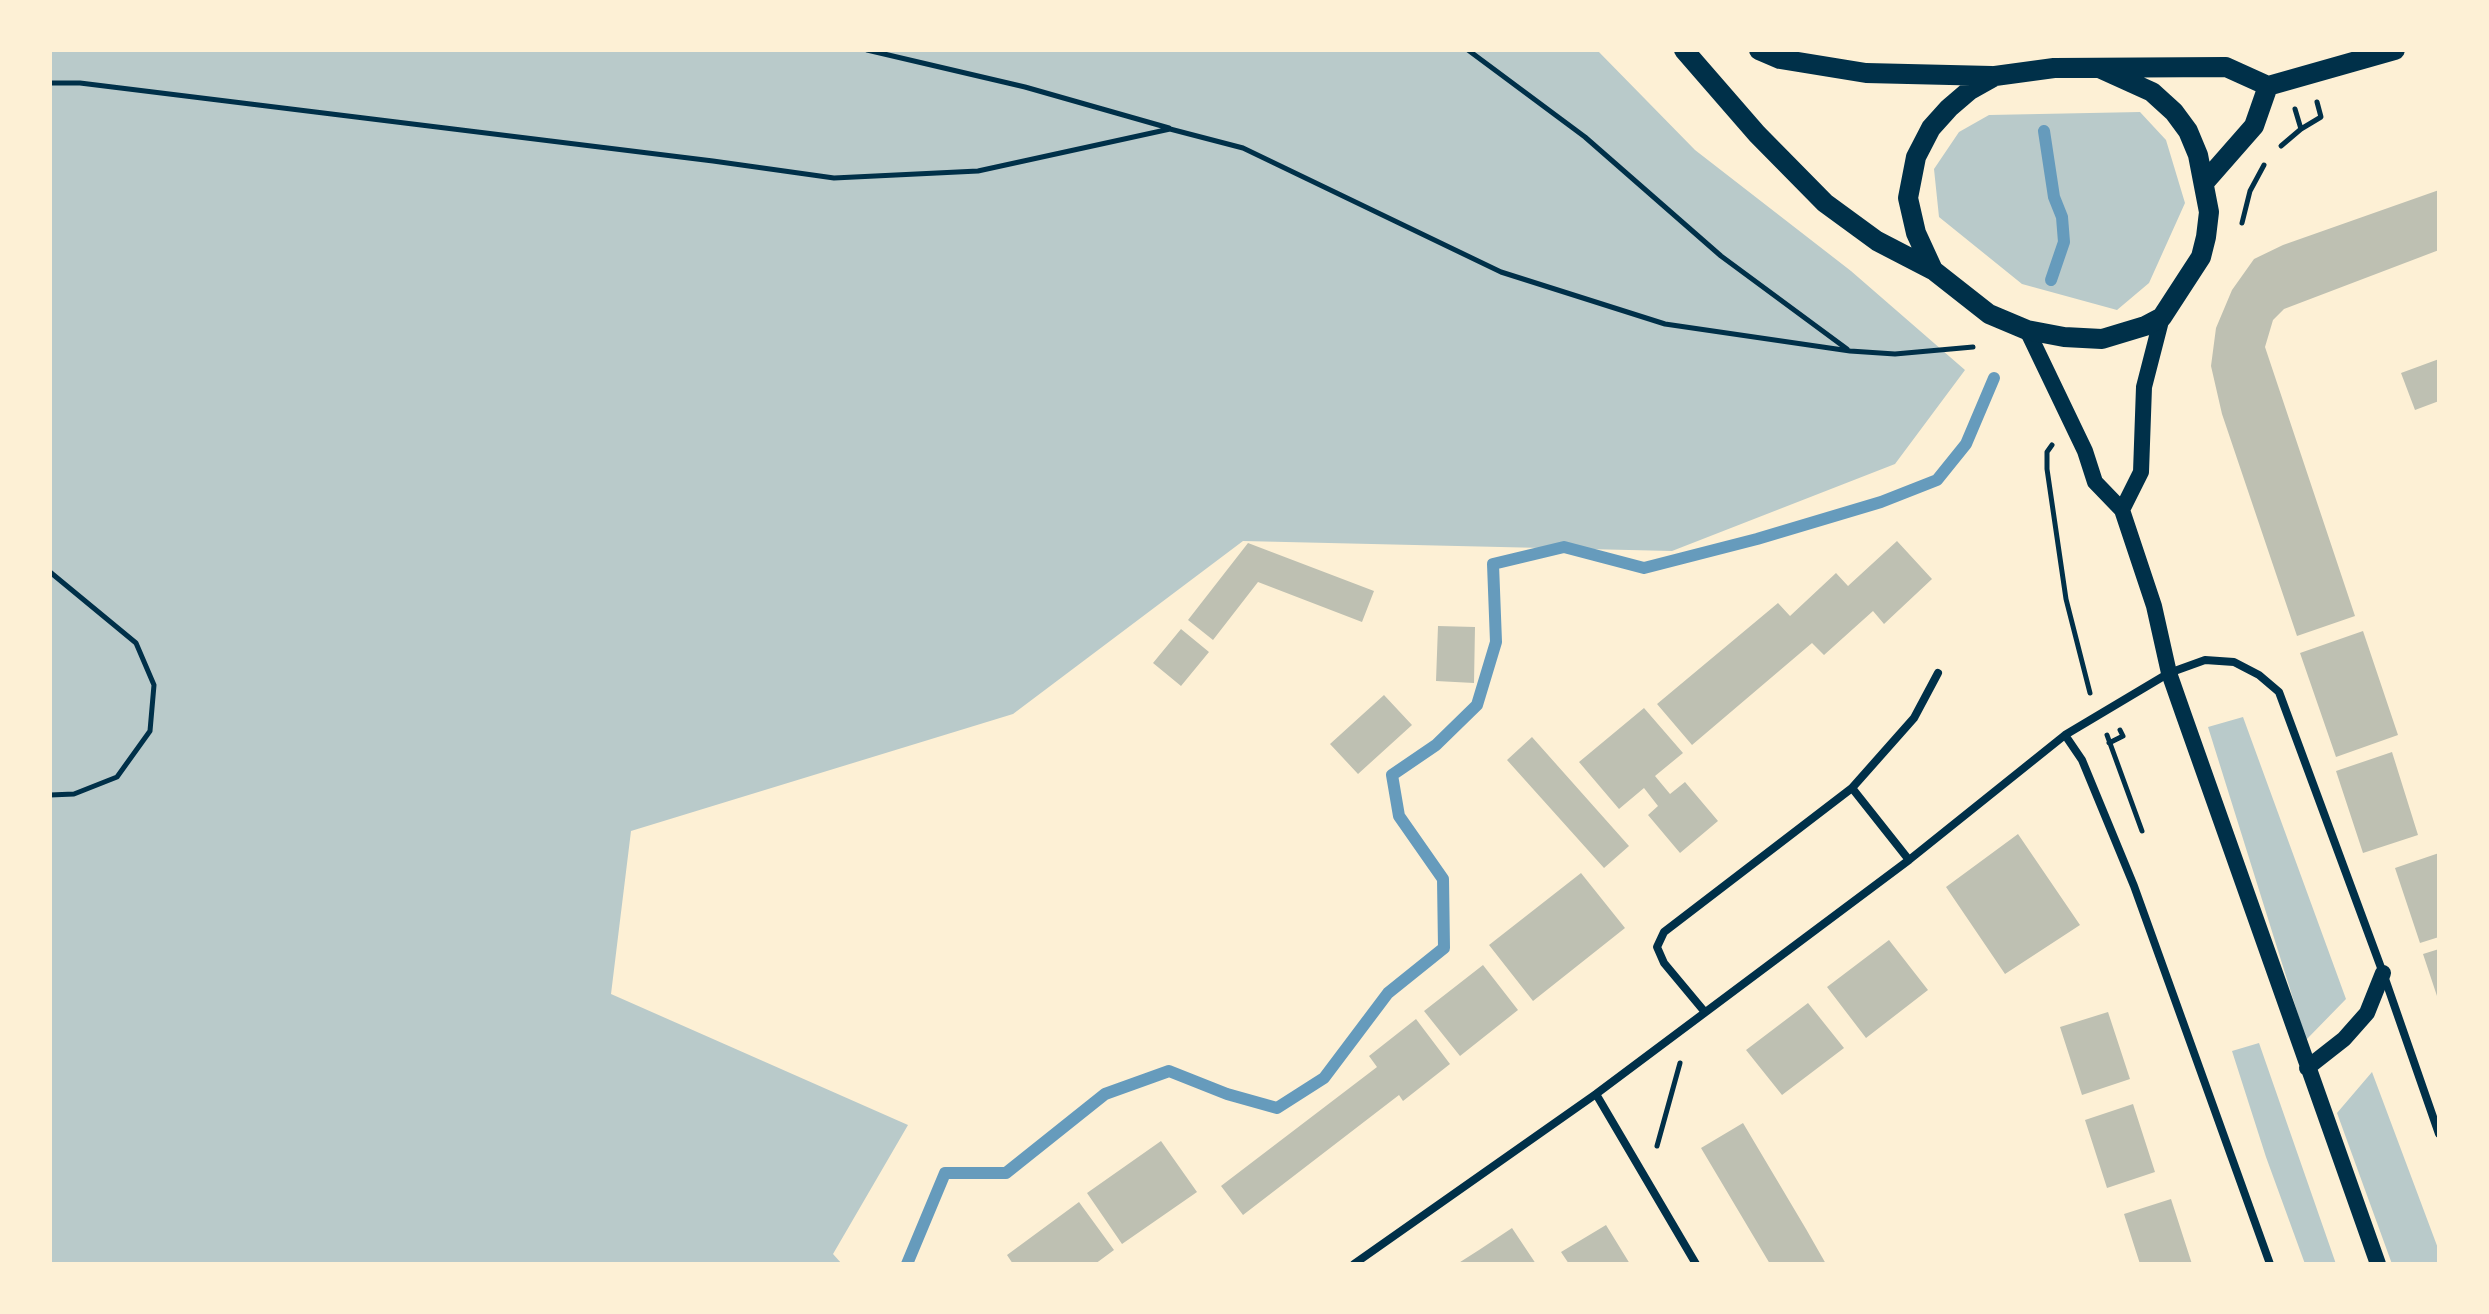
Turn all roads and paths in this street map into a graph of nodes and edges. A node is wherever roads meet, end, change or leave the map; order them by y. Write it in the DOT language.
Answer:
graph roads {
  1 [pos="867,50"];
  2 [pos="1468,50"];
  3 [pos="1684,50"];
  4 [pos="1759,50"];
  5 [pos="2395,50"];
  6 [pos="2099,68"];
  7 [pos="1995,76"];
  8 [pos="50,83"];
  9 [pos="2268,86"];
  10 [pos="2317,101"];
  11 [pos="1170,129"];
  12 [pos="2301,129"];
  13 [pos="2204,183"];
  14 [pos="1933,270"];
  15 [pos="2162,317"];
  16 [pos="2027,330"];
  17 [pos="1973,347"];
  18 [pos="1850,351"];
  19 [pos="2056,440"];
  20 [pos="2122,510"];
  21 [pos="50,572"];
  22 [pos="1938,673"];
  23 [pos="2169,673"];
  24 [pos="2092,701"];
  25 [pos="2065,735"];
  26 [pos="1852,788"];
  27 [pos="50,795"];
  28 [pos="1909,860"];
  29 [pos="2383,973"];
  30 [pos="1704,1011"];
  31 [pos="1693,1020"];
  32 [pos="2307,1068"];
  33 [pos="1596,1094"];
  34 [pos="2439,1134"];
  35 [pos="1647,1182"];
  36 [pos="1354,1264"];
  37 [pos="1696,1264"];
  38 [pos="2270,1264"];
  39 [pos="2378,1264"];
  1 -- 11 [label="path"];
  2 -- 18 [label="path"];
  3 -- 14 [label="main road"];
  4 -- 7 [label="main road"];
  5 -- 9 [label="main road"];
  6 -- 7 [label="main road"];
  6 -- 9 [label="main road"];
  6 -- 13 [label="main road"];
  7 -- 14 [label="main road"];
  8 -- 11 [label="path"];
  9 -- 13 [label="main road"];
  10 -- 12 [label="path"];
  11 -- 18 [label="path"];
  13 -- 15 [label="main road"];
  14 -- 16 [label="main road"];
  15 -- 16 [label="main road"];
  15 -- 20 [label="main road"];
  16 -- 20 [label="main road"];
  17 -- 18 [label="path"];
  19 -- 24 [label="path"];
  20 -- 23 [label="main road"];
  21 -- 27 [label="path"];
  22 -- 26 [label="street"];
  23 -- 25 [label="street"];
  23 -- 29 [label="street"];
  23 -- 32 [label="main road"];
  25 -- 28 [label="street"];
  25 -- 38 [label="street"];
  26 -- 28 [label="street"];
  26 -- 30 [label="street"];
  28 -- 30 [label="street"];
  29 -- 32 [label="main road"];
  29 -- 34 [label="street"];
  30 -- 31 [label="street"];
  31 -- 33 [label="street"];
  31 -- 35 [label="path"];
  32 -- 39 [label="main road"];
  33 -- 35 [label="street"];
  33 -- 36 [label="street"];
  35 -- 37 [label="street"];
}
